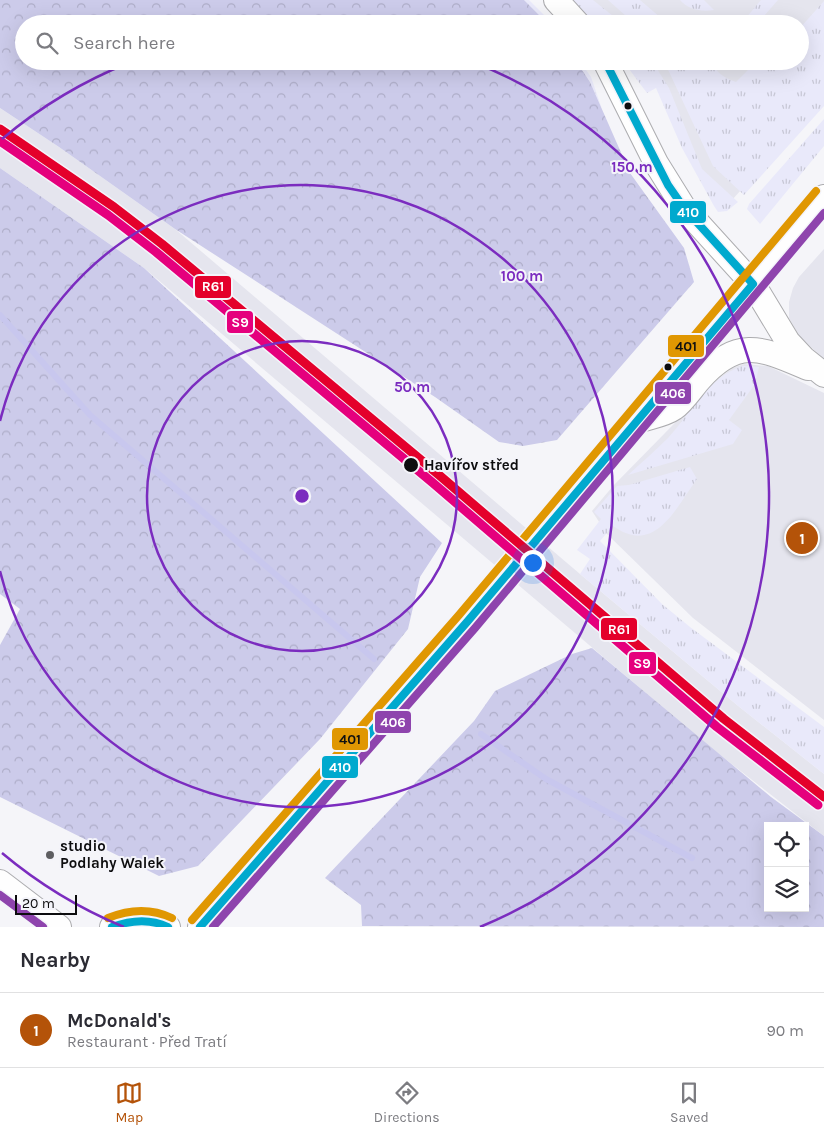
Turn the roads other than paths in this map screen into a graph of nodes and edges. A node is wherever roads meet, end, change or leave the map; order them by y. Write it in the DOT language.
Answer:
graph roads {
  1 [pos="556,0"];
  2 [pos="570,15"];
  3 [pos="610,70"];
  4 [pos="824,197"];
  5 [pos="753,284"];
  6 [pos="824,375"];
  7 [pos="636,422"];
  8 [pos="0,882"];
  9 [pos="59,927"];
  10 [pos="112,927"];
  11 [pos="168,927"];
  12 [pos="200,927"];
  1 -- 2 [label="street"];
  3 -- 5 [label="street"];
  4 -- 5 [label="street"];
  5 -- 6 [label="street"];
  5 -- 7 [label="street"];
  6 -- 7 [label="street"];
  7 -- 12 [label="street"];
  8 -- 9 [label="street"];
  10 -- 11 [label="street"];
}
